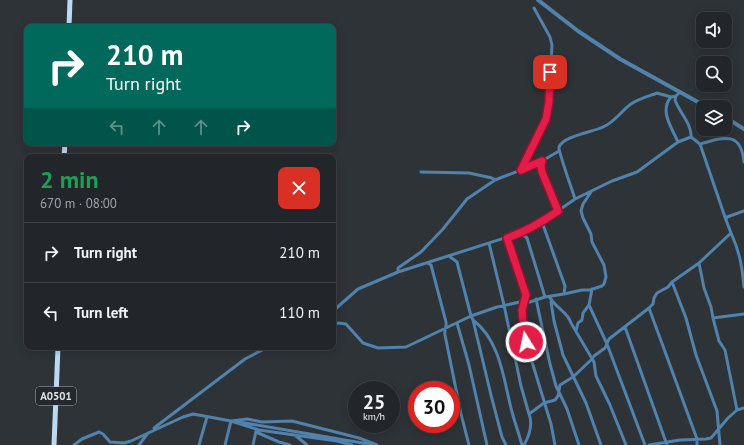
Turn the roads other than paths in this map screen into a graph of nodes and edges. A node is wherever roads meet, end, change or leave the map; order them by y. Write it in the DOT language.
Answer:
graph roads {
  1 [pos="70,0"];
  2 [pos="538,0"];
  3 [pos="534,8"];
  4 [pos="69,24"];
  5 [pos="680,92"];
  6 [pos="676,96"];
  7 [pos="671,97"];
  8 [pos="696,101"];
  9 [pos="732,121"];
  10 [pos="744,129"];
  11 [pos="691,137"];
  12 [pos="678,142"];
  13 [pos="700,144"];
  14 [pos="559,151"];
  15 [pos="542,161"];
  16 [pos="744,162"];
  17 [pos="521,170"];
  18 [pos="421,172"];
  19 [pos="495,180"];
  20 [pos="592,191"];
  21 [pos="575,199"];
  22 [pos="558,211"];
  23 [pos="744,211"];
  24 [pos="726,220"];
  25 [pos="542,222"];
  26 [pos="521,233"];
  27 [pos="731,233"];
  28 [pos="507,238"];
  29 [pos="489,243"];
  30 [pos="449,256"];
  31 [pos="699,262"];
  32 [pos="427,263"];
  33 [pos="398,272"];
  34 [pos="672,282"];
  35 [pos="744,287"];
  36 [pos="592,289"];
  37 [pos="564,294"];
  38 [pos="547,296"];
  39 [pos="536,299"];
  40 [pos="551,300"];
  41 [pos="524,302"];
  42 [pos="504,305"];
  43 [pos="589,305"];
  44 [pos="336,308"];
  45 [pos="649,308"];
  46 [pos="744,314"];
  47 [pos="471,316"];
  48 [pos="713,318"];
  49 [pos="473,320"];
  50 [pos="457,323"];
  51 [pos="336,324"];
  52 [pos="446,327"];
  53 [pos="625,327"];
  54 [pos="576,331"];
  55 [pos="607,344"];
  56 [pos="58,350"];
  57 [pos="262,350"];
  58 [pos="592,359"];
  59 [pos="573,377"];
  60 [pos="559,390"];
  61 [pos="544,403"];
  62 [pos="744,408"];
  63 [pos="737,410"];
  64 [pos="529,414"];
  65 [pos="205,416"];
  66 [pos="231,421"];
  67 [pos="719,428"];
  68 [pos="256,430"];
  69 [pos="149,432"];
  70 [pos="294,435"];
  71 [pos="697,439"];
  72 [pos="279,444"];
  73 [pos="667,444"];
  74 [pos="54,445"];
  75 [pos="74,445"];
  76 [pos="139,445"];
  77 [pos="199,445"];
  78 [pos="225,445"];
  79 [pos="253,445"];
  80 [pos="290,445"];
  81 [pos="307,445"];
  82 [pos="352,445"];
  83 [pos="376,445"];
  84 [pos="469,445"];
  85 [pos="487,445"];
  86 [pos="506,445"];
  87 [pos="523,445"];
  88 [pos="555,445"];
  89 [pos="579,445"];
  90 [pos="601,445"];
  91 [pos="626,445"];
  92 [pos="645,445"];
  93 [pos="649,445"];
  94 [pos="697,445"];
  95 [pos="720,445"];
  1 -- 4 [label="highway"];
  2 -- 5 [label="street"];
  3 -- 17 [label="street"];
  5 -- 6 [label="street"];
  5 -- 8 [label="street"];
  6 -- 7 [label="street"];
  6 -- 11 [label="street"];
  7 -- 12 [label="street"];
  7 -- 14 [label="street"];
  9 -- 10 [label="street"];
  11 -- 12 [label="street"];
  11 -- 13 [label="street"];
  12 -- 20 [label="street"];
  13 -- 16 [label="street"];
  13 -- 24 [label="street"];
  14 -- 15 [label="street"];
  14 -- 21 [label="street"];
  15 -- 17 [label="street"];
  15 -- 22 [label="street"];
  17 -- 19 [label="street"];
  18 -- 19 [label="street"];
  19 -- 33 [label="street"];
  20 -- 21 [label="street"];
  20 -- 36 [label="street"];
  21 -- 22 [label="street"];
  22 -- 25 [label="street"];
  23 -- 24 [label="street"];
  24 -- 27 [label="street"];
  25 -- 26 [label="street"];
  25 -- 37 [label="street"];
  26 -- 28 [label="street"];
  26 -- 38 [label="street"];
  27 -- 31 [label="street"];
  27 -- 35 [label="street"];
  28 -- 29 [label="street"];
  28 -- 41 [label="street"];
  29 -- 30 [label="street"];
  29 -- 42 [label="street"];
  30 -- 32 [label="street"];
  30 -- 47 [label="street"];
  31 -- 34 [label="street"];
  31 -- 48 [label="street"];
  32 -- 33 [label="street"];
  32 -- 52 [label="street"];
  33 -- 44 [label="street"];
  34 -- 45 [label="street"];
  34 -- 67 [label="street"];
  36 -- 37 [label="street"];
  36 -- 43 [label="street"];
  37 -- 38 [label="street"];
  38 -- 39 [label="street"];
  38 -- 40 [label="street"];
  39 -- 41 [label="street"];
  39 -- 60 [label="street"];
  40 -- 54 [label="street"];
  40 -- 59 [label="street"];
  41 -- 42 [label="street"];
  41 -- 61 [label="street"];
  42 -- 47 [label="street"];
  42 -- 64 [label="street"];
  43 -- 54 [label="street"];
  43 -- 55 [label="street"];
  45 -- 53 [label="street"];
  45 -- 71 [label="street"];
  46 -- 48 [label="street"];
  47 -- 49 [label="street"];
  47 -- 50 [label="street"];
  48 -- 63 [label="street"];
  49 -- 86 [label="street"];
  49 -- 87 [label="street"];
  50 -- 52 [label="street"];
  50 -- 85 [label="street"];
  51 -- 52 [label="street"];
  52 -- 84 [label="street"];
  53 -- 55 [label="street"];
  53 -- 73 [label="street"];
  54 -- 58 [label="street"];
  55 -- 58 [label="street"];
  55 -- 92 [label="street"];
  56 -- 74 [label="highway, A0501"];
  57 -- 69 [label="street"];
  58 -- 59 [label="street"];
  58 -- 91 [label="street"];
  59 -- 60 [label="street"];
  59 -- 90 [label="street"];
  60 -- 61 [label="street"];
  60 -- 89 [label="street"];
  61 -- 64 [label="street"];
  61 -- 88 [label="street"];
  62 -- 63 [label="street"];
  63 -- 67 [label="street"];
  64 -- 87 [label="street"];
  65 -- 66 [label="street"];
  65 -- 69 [label="street"];
  65 -- 77 [label="street"];
  66 -- 68 [label="street"];
  66 -- 78 [label="street"];
  66 -- 83 [label="street"];
  66 -- 83 [label="street"];
  67 -- 71 [label="street"];
  67 -- 95 [label="street"];
  68 -- 70 [label="street"];
  68 -- 72 [label="street"];
  68 -- 79 [label="street"];
  69 -- 75 [label="street"];
  69 -- 76 [label="street"];
  70 -- 81 [label="street"];
  70 -- 82 [label="street"];
  71 -- 73 [label="street"];
  71 -- 94 [label="street"];
  72 -- 80 [label="street"];
  73 -- 93 [label="street"];
}
